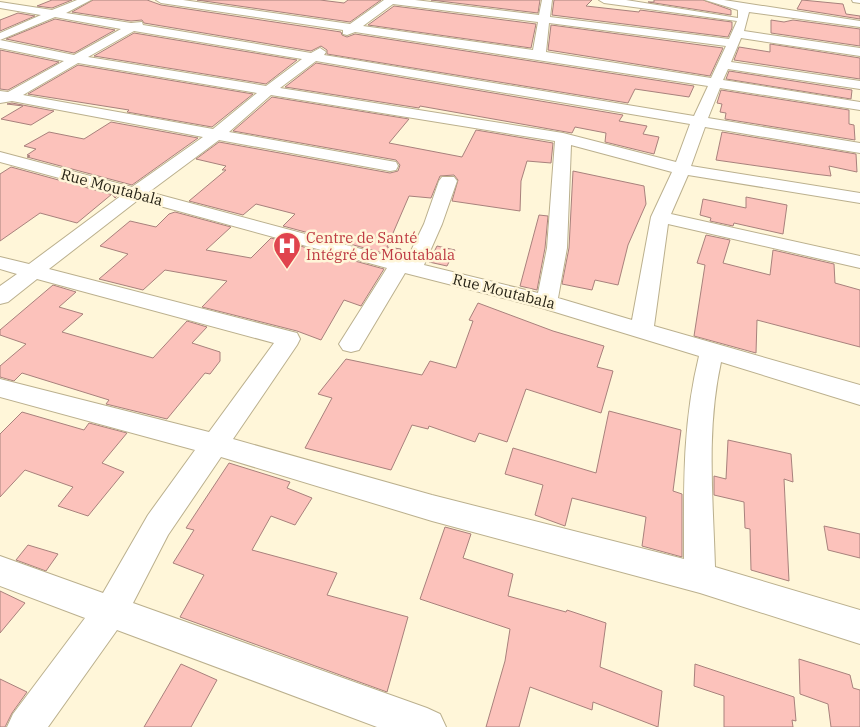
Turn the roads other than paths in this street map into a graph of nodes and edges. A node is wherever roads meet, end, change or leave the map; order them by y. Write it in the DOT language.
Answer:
graph roads {
  1 [pos="86,0"];
  2 [pos="390,0"];
  3 [pos="547,0"];
  4 [pos="604,0"];
  5 [pos="710,0"];
  6 [pos="182,1"];
  7 [pos="0,5"];
  8 [pos="162,5"];
  9 [pos="52,14"];
  10 [pos="860,14"];
  11 [pos="148,19"];
  12 [pos="545,20"];
  13 [pos="838,21"];
  14 [pos="860,24"];
  15 [pos="740,26"];
  16 [pos="133,27"];
  17 [pos="352,29"];
  18 [pos="0,37"];
  19 [pos="0,44"];
  20 [pos="860,52"];
  21 [pos="539,55"];
  22 [pos="313,57"];
  23 [pos="74,59"];
  24 [pos="724,65"];
  25 [pos="717,83"];
  26 [pos="860,85"];
  27 [pos="270,89"];
  28 [pos="3,98"];
  29 [pos="860,106"];
  30 [pos="699,121"];
  31 [pos="217,134"];
  32 [pos="563,138"];
  33 [pos="860,148"];
  34 [pos="0,157"];
  35 [pos="390,166"];
  36 [pos="682,169"];
  37 [pos="448,181"];
  38 [pos="136,193"];
  39 [pos="860,198"];
  40 [pos="660,217"];
  41 [pos="860,262"];
  42 [pos="0,263"];
  43 [pos="406,266"];
  44 [pos="32,271"];
  45 [pos="0,297"];
  46 [pos="547,302"];
  47 [pos="642,329"];
  48 [pos="351,344"];
  49 [pos="712,351"];
  50 [pos="0,388"];
  51 [pos="860,395"];
  52 [pos="214,444"];
  53 [pos="0,570"];
  54 [pos="700,578"];
  55 [pos="111,611"];
  56 [pos="860,627"];
  57 [pos="26,727"];
  58 [pos="427,727"];
  1 -- 9 [label="street"];
  2 -- 12 [label="street"];
  2 -- 17 [label="street"];
  3 -- 12 [label="street"];
  4 -- 15 [label="street"];
  5 -- 15 [label="street"];
  6 -- 8 [label="street"];
  6 -- 17 [label="street"];
  7 -- 9 [label="street"];
  9 -- 16 [label="street"];
  9 -- 18 [label="street"];
  10 -- 13 [label="street"];
  11 -- 16 [label="street"];
  12 -- 15 [label="street"];
  12 -- 21 [label="street"];
  13 -- 14 [label="street"];
  13 -- 15 [label="street"];
  15 -- 20 [label="street"];
  15 -- 24 [label="street"];
  16 -- 22 [label="street"];
  16 -- 23 [label="street"];
  17 -- 21 [label="street"];
  17 -- 22 [label="street"];
  19 -- 23 [label="street"];
  21 -- 25 [label="street"];
  22 -- 27 [label="street"];
  22 -- 30 [label="street"];
  23 -- 27 [label="street"];
  23 -- 28 [label="street"];
  24 -- 25 [label="street"];
  24 -- 26 [label="street"];
  25 -- 29 [label="street"];
  25 -- 30 [label="street"];
  27 -- 31 [label="street"];
  27 -- 32 [label="street"];
  28 -- 31 [label="street"];
  30 -- 33 [label="street"];
  30 -- 36 [label="street"];
  31 -- 35 [label="street"];
  31 -- 38 [label="street"];
  32 -- 36 [label="street"];
  32 -- 46 [label="street"];
  34 -- 38 [label="street, Rue Moutabala"];
  36 -- 39 [label="street"];
  36 -- 40 [label="street"];
  37 -- 43 [label="street"];
  38 -- 43 [label="street, Rue Moutabala"];
  38 -- 44 [label="street"];
  40 -- 41 [label="street"];
  40 -- 47 [label="street"];
  42 -- 44 [label="street"];
  43 -- 46 [label="street, Rue Moutabala"];
  43 -- 48 [label="street"];
  44 -- 45 [label="street"];
  44 -- 52 [label="street"];
  46 -- 47 [label="street, Rue Moutabala"];
  47 -- 49 [label="street, Rue Moutabala"];
  49 -- 51 [label="street, Rue Moutabala"];
  49 -- 54 [label="street"];
  50 -- 52 [label="street"];
  52 -- 54 [label="street"];
  52 -- 55 [label="street"];
  53 -- 55 [label="street"];
  54 -- 56 [label="street"];
  55 -- 57 [label="street"];
  55 -- 58 [label="street"];
}
